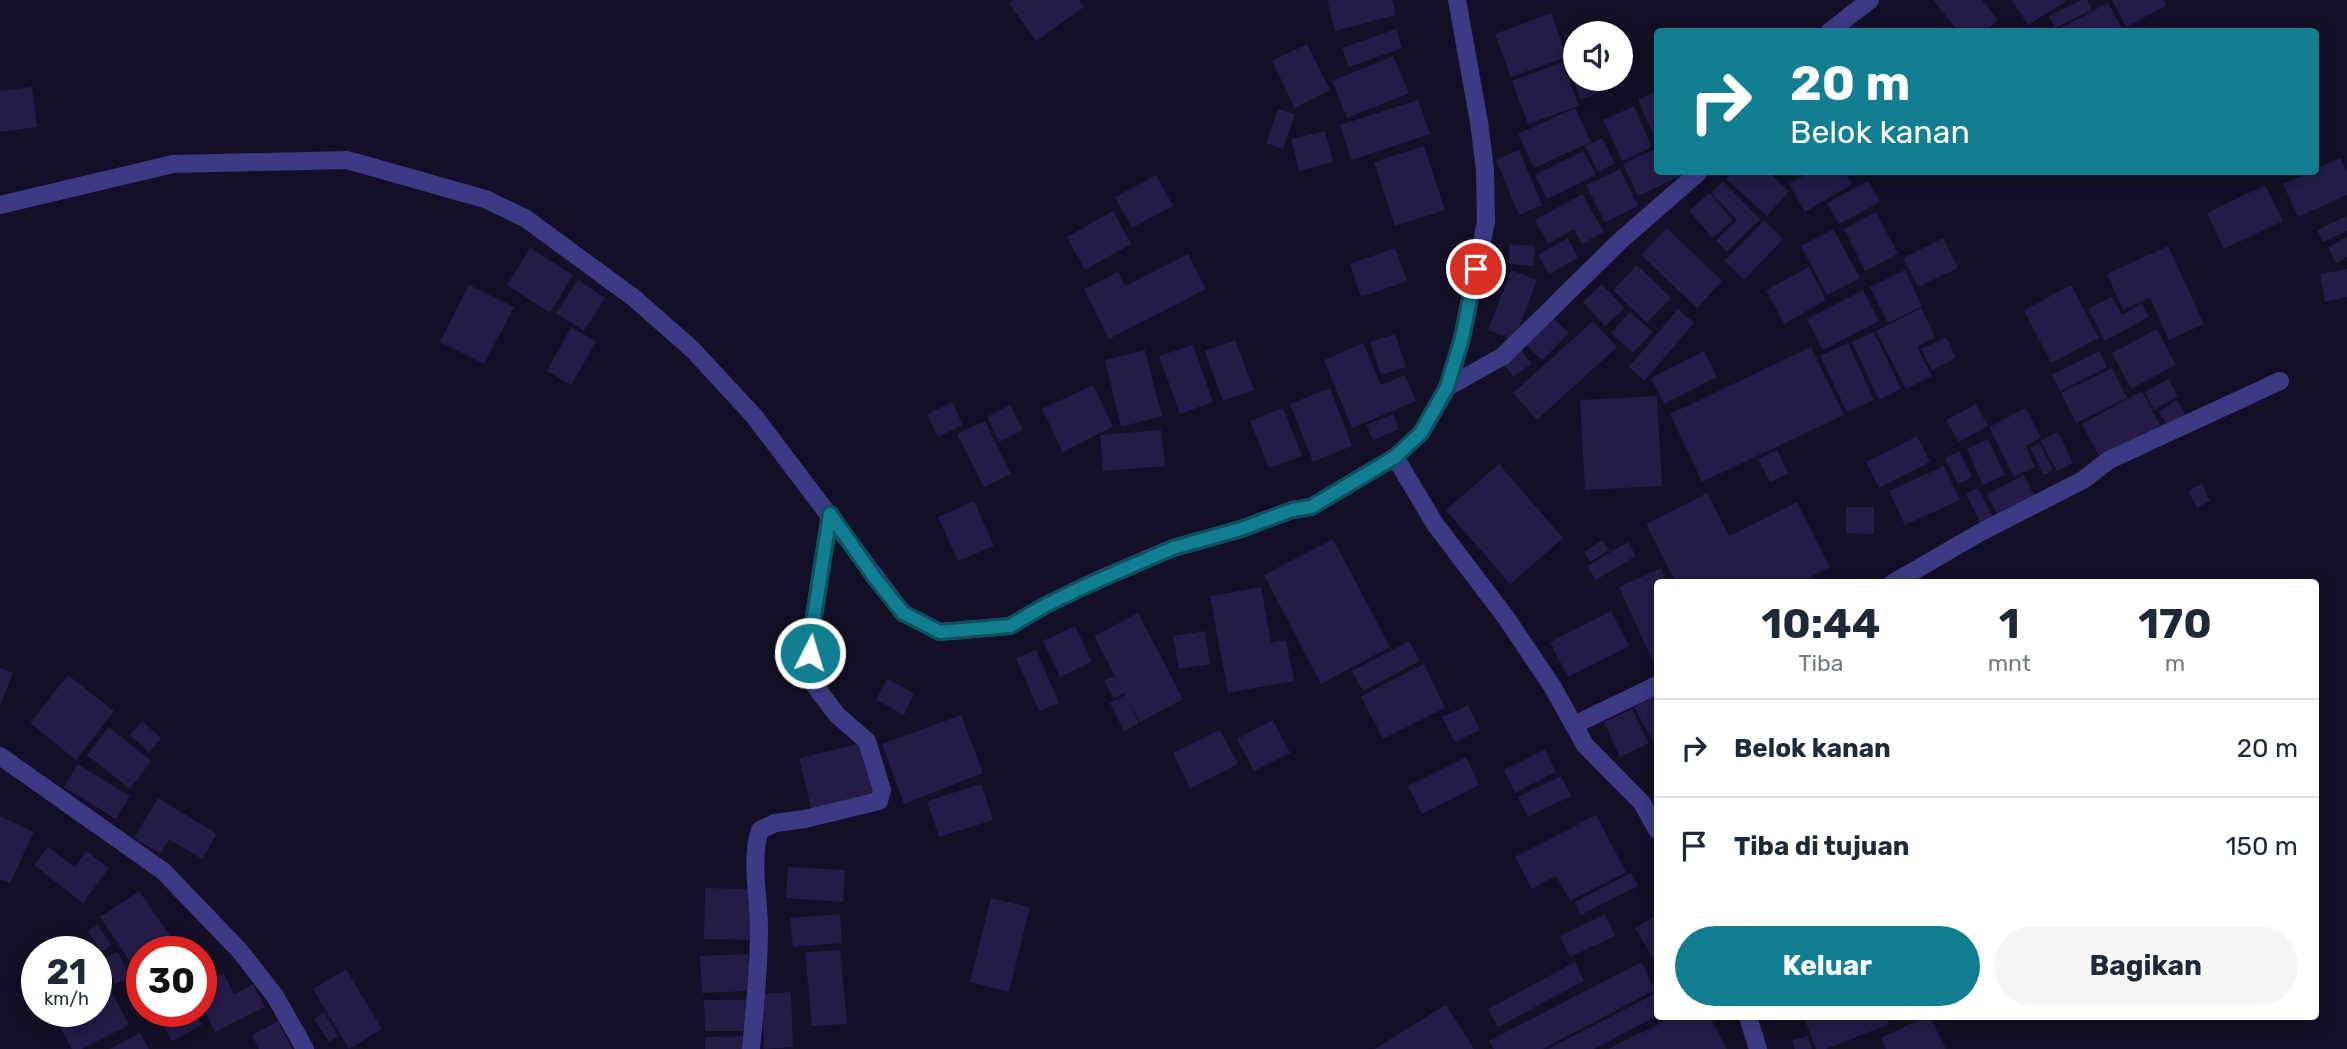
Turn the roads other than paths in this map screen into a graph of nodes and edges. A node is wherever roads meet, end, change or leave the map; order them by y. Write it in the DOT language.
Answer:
graph roads {
  1 [pos="1457,0"];
  2 [pos="1870,0"];
  3 [pos="1834,28"];
  4 [pos="1696,175"];
  5 [pos="0,205"];
  6 [pos="2280,381"];
  7 [pos="1447,387"];
  8 [pos="1395,457"];
  9 [pos="830,514"];
  10 [pos="1900,579"];
  11 [pos="1654,686"];
  12 [pos="1574,725"];
  13 [pos="0,756"];
  14 [pos="1654,825"];
  15 [pos="1749,1020"];
  16 [pos="305,1049"];
  17 [pos="751,1049"];
  18 [pos="1758,1049"];
  1 -- 7 [label="street"];
  2 -- 3 [label="street"];
  4 -- 7 [label="street"];
  5 -- 9 [label="street"];
  6 -- 10 [label="street"];
  7 -- 8 [label="street"];
  8 -- 9 [label="street"];
  8 -- 12 [label="street"];
  9 -- 17 [label="street"];
  11 -- 12 [label="street"];
  12 -- 14 [label="street"];
  13 -- 16 [label="street"];
  15 -- 18 [label="street"];
}
